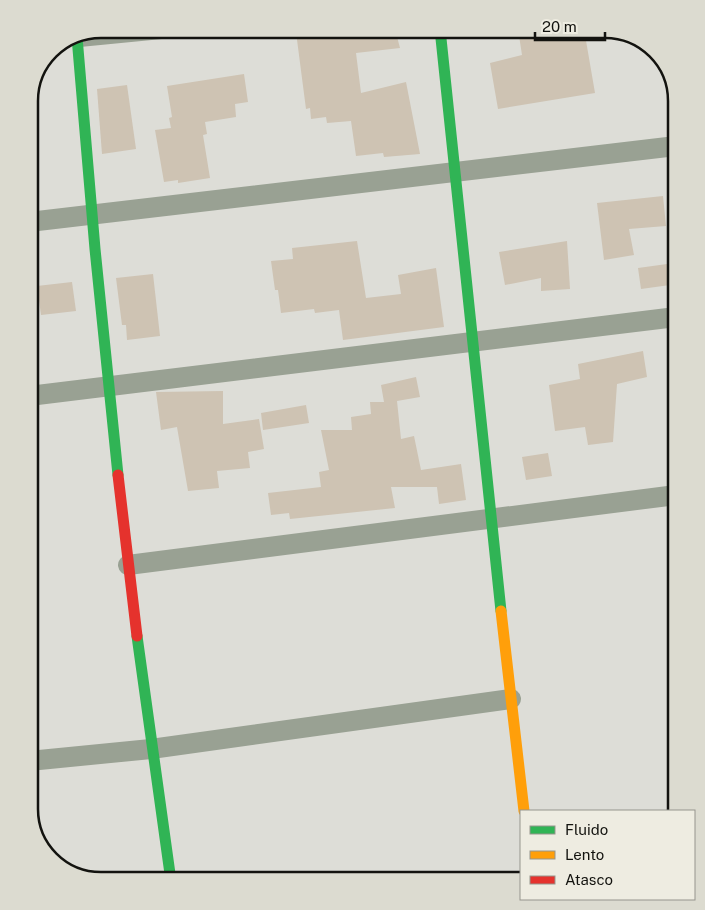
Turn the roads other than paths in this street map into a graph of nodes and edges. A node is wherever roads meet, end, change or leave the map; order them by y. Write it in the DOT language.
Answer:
graph roads {
  1 [pos="441,38"];
  2 [pos="78,41"];
  3 [pos="668,147"];
  4 [pos="455,172"];
  5 [pos="91,214"];
  6 [pos="38,221"];
  7 [pos="668,318"];
  8 [pos="472,341"];
  9 [pos="109,387"];
  10 [pos="38,395"];
  11 [pos="668,496"];
  12 [pos="491,518"];
  13 [pos="128,565"];
  14 [pos="511,699"];
  15 [pos="151,749"];
  16 [pos="38,760"];
  17 [pos="524,810"];
  18 [pos="170,872"];
  1 -- 4 [label="street"];
  2 -- 5 [label="street"];
  3 -- 4 [label="street"];
  4 -- 5 [label="street"];
  4 -- 8 [label="street"];
  5 -- 6 [label="street"];
  5 -- 9 [label="street"];
  7 -- 8 [label="street"];
  8 -- 9 [label="street"];
  8 -- 12 [label="street"];
  9 -- 10 [label="street"];
  9 -- 13 [label="street"];
  11 -- 12 [label="street"];
  12 -- 13 [label="street"];
  12 -- 14 [label="street"];
  13 -- 15 [label="street"];
  14 -- 15 [label="street"];
  14 -- 17 [label="street"];
  15 -- 16 [label="street"];
  15 -- 18 [label="street"];
}
